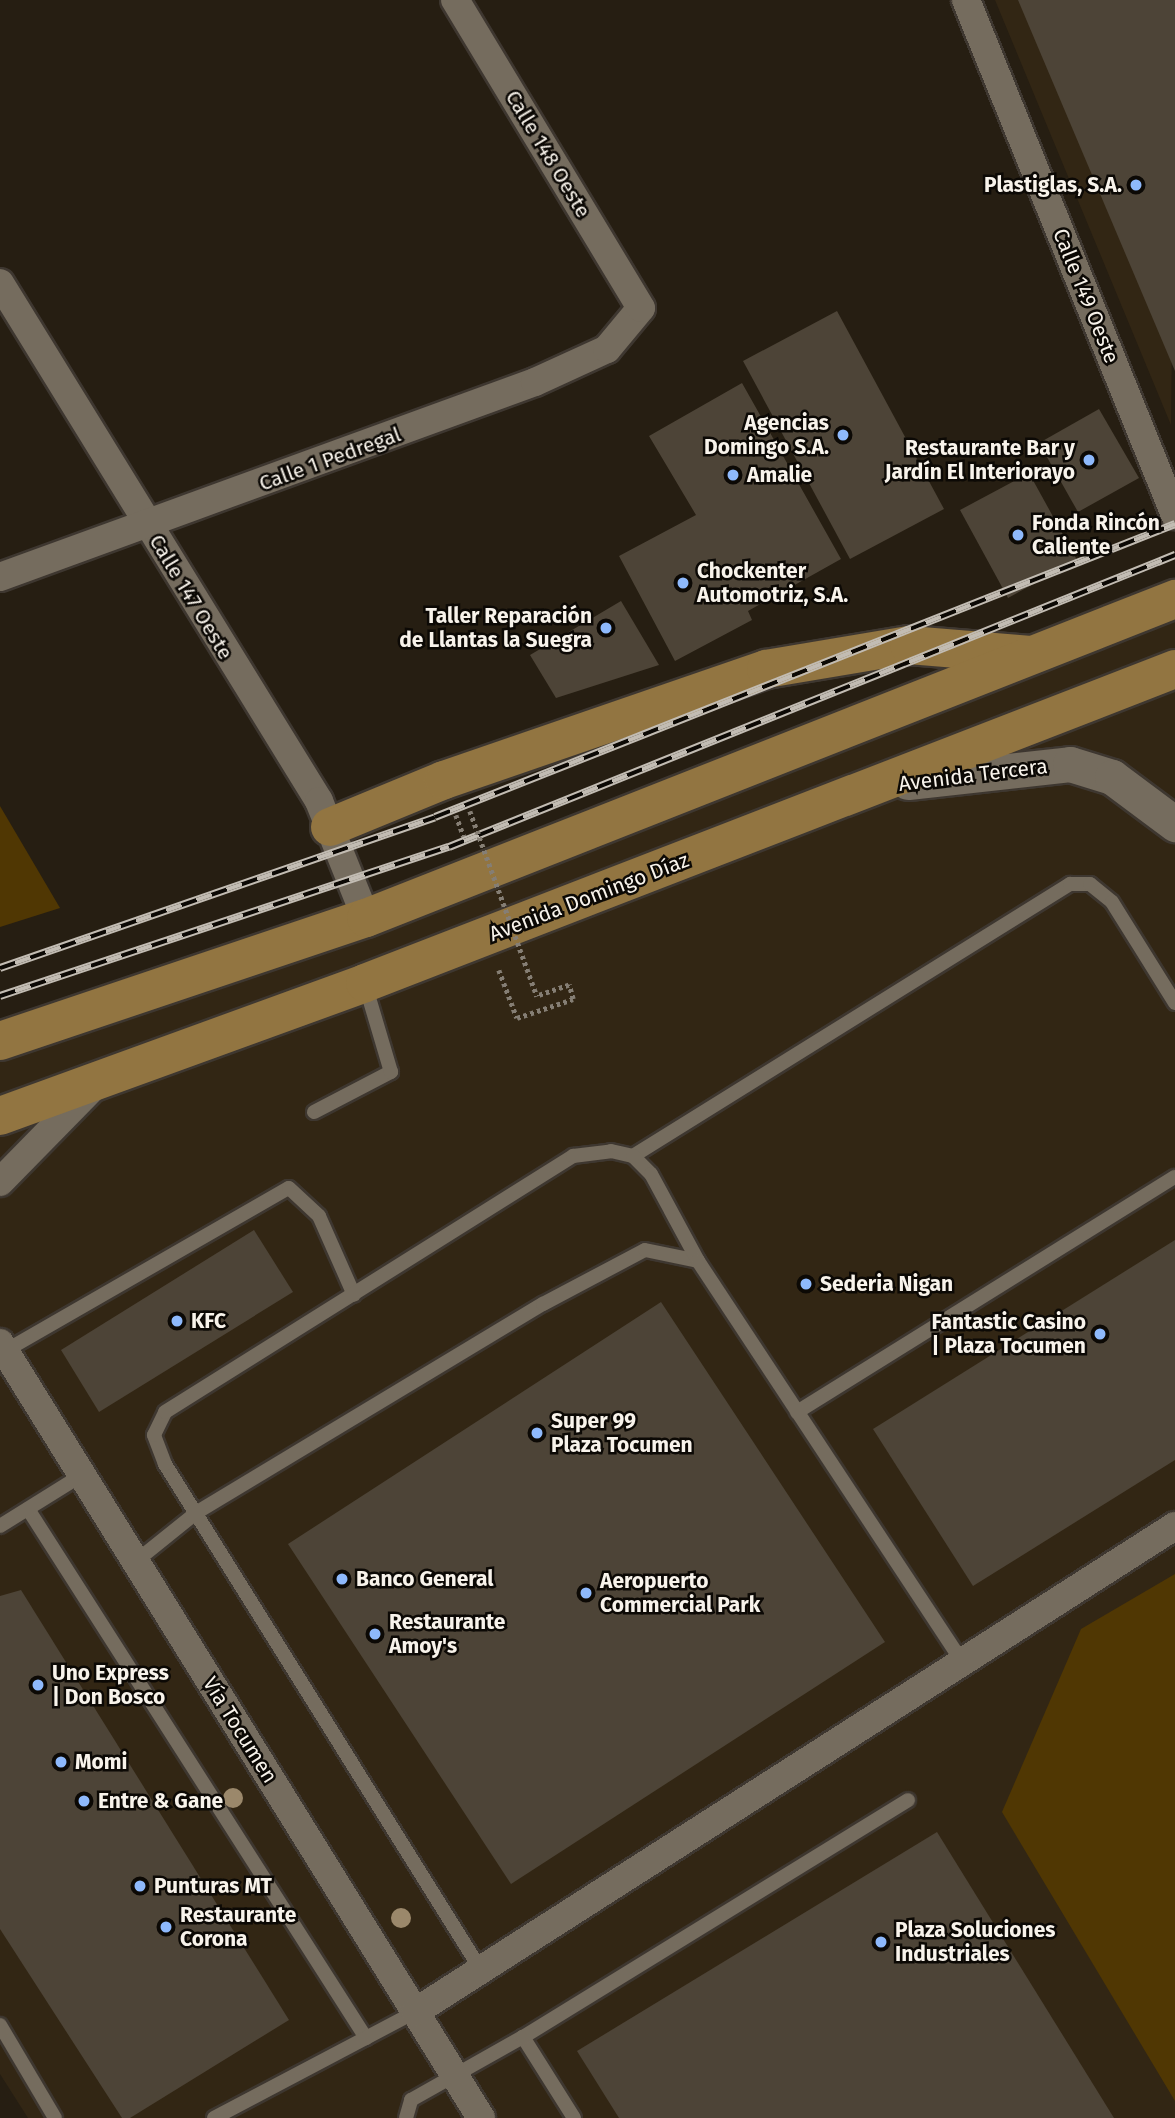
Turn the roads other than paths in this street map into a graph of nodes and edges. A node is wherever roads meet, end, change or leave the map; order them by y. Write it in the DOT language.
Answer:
graph roads {
  1 [pos="455,0"];
  2 [pos="966,0"];
  3 [pos="0,284"];
  4 [pos="641,308"];
  5 [pos="1175,515"];
  6 [pos="148,527"];
  7 [pos="0,578"];
  8 [pos="1175,599"];
  9 [pos="1040,656"];
  10 [pos="1175,669"];
  11 [pos="880,787"];
  12 [pos="1175,824"];
  13 [pos="330,827"];
  14 [pos="366,918"];
  15 [pos="365,983"];
  16 [pos="1175,1003"];
  17 [pos="0,1041"];
  18 [pos="99,1081"];
  19 [pos="314,1112"];
  20 [pos="0,1116"];
  21 [pos="633,1156"];
  22 [pos="1175,1177"];
  23 [pos="0,1182"];
  24 [pos="698,1261"];
  25 [pos="354,1295"];
  26 [pos="3,1347"];
  27 [pos="797,1412"];
  28 [pos="82,1475"];
  29 [pos="28,1509"];
  30 [pos="196,1513"];
  31 [pos="0,1526"];
  32 [pos="1175,1526"];
  33 [pos="135,1562"];
  34 [pos="962,1662"];
  35 [pos="908,1800"];
  36 [pos="481,1970"];
  37 [pos="415,2012"];
  38 [pos="0,2025"];
  39 [pos="523,2036"];
  40 [pos="366,2038"];
  41 [pos="454,2075"];
  42 [pos="55,2118"];
  43 [pos="214,2118"];
  44 [pos="406,2118"];
  45 [pos="481,2118"];
  46 [pos="574,2118"];
  1 -- 4 [label="street, Calle 148 Oeste"];
  2 -- 5 [label="street, Calle 149 Oeste"];
  3 -- 6 [label="street, Calle 147 Oeste"];
  4 -- 6 [label="street, Calle 1 Pedregal"];
  6 -- 7 [label="street, Calle 1 Pedregal"];
  6 -- 13 [label="street, Calle 147 Oeste"];
  8 -- 9 [label="main road"];
  9 -- 13 [label="main road"];
  9 -- 14 [label="main road"];
  10 -- 11 [label="main road, Avenida Domingo Díaz"];
  11 -- 12 [label="street, Avenida Tercera"];
  11 -- 15 [label="main road, Avenida Domingo Díaz"];
  13 -- 14 [label="street, Calle 147 Oeste"];
  14 -- 17 [label="main road"];
  15 -- 18 [label="main road, Avenida Domingo Díaz"];
  15 -- 19 [label="lane"];
  16 -- 21 [label="lane"];
  18 -- 20 [label="main road, Avenida Domingo Díaz"];
  18 -- 23 [label="street"];
  21 -- 24 [label="lane"];
  21 -- 25 [label="lane"];
  22 -- 27 [label="lane"];
  24 -- 27 [label="lane"];
  24 -- 30 [label="lane"];
  25 -- 26 [label="lane"];
  25 -- 30 [label="lane"];
  26 -- 28 [label="street, Vía Tocumen"];
  27 -- 34 [label="lane"];
  28 -- 29 [label="lane"];
  28 -- 33 [label="street, Vía Tocumen"];
  29 -- 31 [label="lane"];
  29 -- 40 [label="lane"];
  30 -- 33 [label="lane"];
  30 -- 36 [label="lane"];
  32 -- 34 [label="street"];
  33 -- 37 [label="street, Vía Tocumen"];
  34 -- 36 [label="street"];
  35 -- 39 [label="lane"];
  36 -- 37 [label="street"];
  37 -- 40 [label="lane"];
  37 -- 41 [label="street, Vía Tocumen"];
  38 -- 42 [label="lane"];
  39 -- 41 [label="lane"];
  39 -- 46 [label="lane"];
  40 -- 43 [label="lane"];
  41 -- 44 [label="lane"];
  41 -- 45 [label="street, Vía Tocumen"];
}
